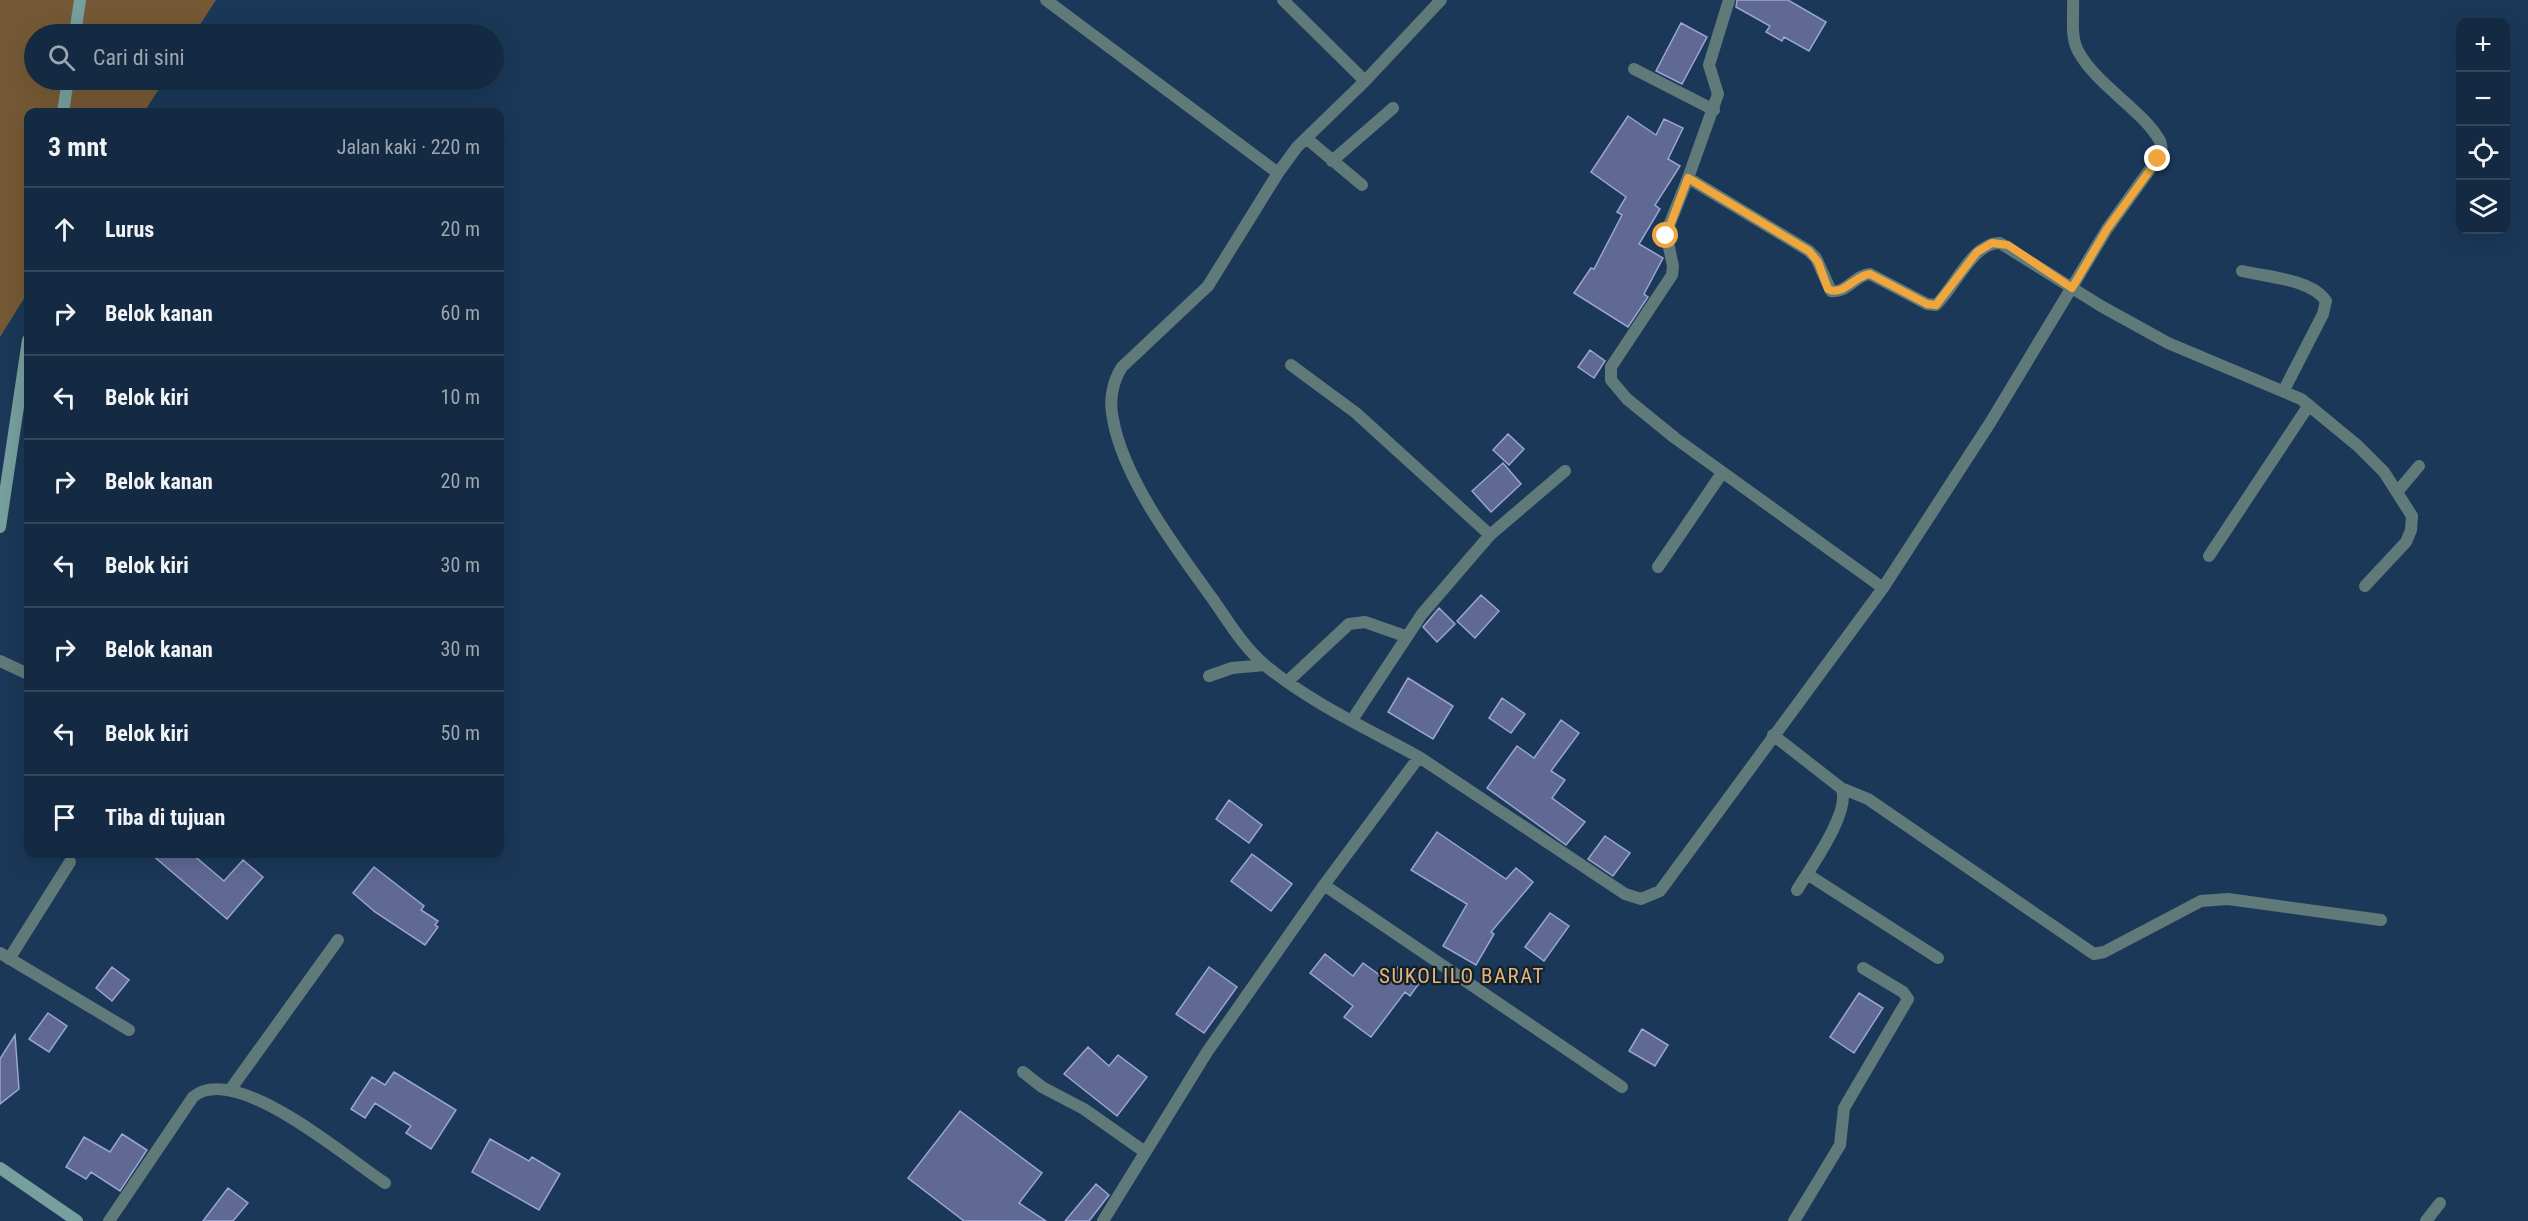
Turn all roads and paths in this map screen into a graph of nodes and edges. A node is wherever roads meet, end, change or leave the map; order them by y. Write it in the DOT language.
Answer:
graph roads {
  1 [pos="80,0"];
  2 [pos="1046,0"];
  3 [pos="1282,0"];
  4 [pos="1441,0"];
  5 [pos="1729,0"];
  6 [pos="2073,0"];
  7 [pos="76,24"];
  8 [pos="1634,69"];
  9 [pos="1365,81"];
  10 [pos="66,90"];
  11 [pos="64,108"];
  12 [pos="1393,108"];
  13 [pos="1714,110"];
  14 [pos="1306,138"];
  15 [pos="1332,161"];
  16 [pos="1278,173"];
  17 [pos="1688,178"];
  18 [pos="1362,186"];
  19 [pos="2242,271"];
  20 [pos="2072,288"];
  21 [pos="1291,365"];
  22 [pos="24,367"];
  23 [pos="2284,390"];
  24 [pos="2309,405"];
  25 [pos="2419,466"];
  26 [pos="1566,471"];
  27 [pos="1722,473"];
  28 [pos="2398,491"];
  29 [pos="0,527"];
  30 [pos="1490,535"];
  31 [pos="2209,556"];
  32 [pos="1658,567"];
  33 [pos="2365,585"];
  34 [pos="1883,588"];
  35 [pos="1405,636"];
  36 [pos="0,661"];
  37 [pos="1265,665"];
  38 [pos="24,672"];
  39 [pos="1209,676"];
  40 [pos="1288,681"];
  41 [pos="1352,720"];
  42 [pos="1773,735"];
  43 [pos="1419,756"];
  44 [pos="1841,788"];
  45 [pos="70,862"];
  46 [pos="1807,874"];
  47 [pos="1324,885"];
  48 [pos="1797,890"];
  49 [pos="2381,920"];
  50 [pos="338,940"];
  51 [pos="4,956"];
  52 [pos="1938,958"];
  53 [pos="1863,968"];
  54 [pos="129,1030"];
  55 [pos="1023,1072"];
  56 [pos="1622,1087"];
  57 [pos="230,1090"];
  58 [pos="1145,1152"];
  59 [pos="0,1168"];
  60 [pos="385,1183"];
  61 [pos="2440,1203"];
  62 [pos="77,1221"];
  63 [pos="109,1221"];
  64 [pos="1103,1221"];
  65 [pos="1794,1221"];
  66 [pos="2426,1221"];
  1 -- 7 [label="main road"];
  2 -- 16 [label="street"];
  3 -- 9 [label="street"];
  4 -- 9 [label="street"];
  5 -- 13 [label="street"];
  6 -- 20 [label="street"];
  8 -- 13 [label="street"];
  9 -- 14 [label="street"];
  10 -- 11 [label="main road"];
  12 -- 15 [label="street"];
  13 -- 17 [label="street"];
  14 -- 15 [label="street"];
  14 -- 16 [label="street"];
  15 -- 18 [label="street"];
  16 -- 37 [label="street"];
  17 -- 20 [label="street"];
  17 -- 27 [label="street"];
  19 -- 23 [label="street"];
  20 -- 23 [label="street"];
  20 -- 34 [label="street"];
  21 -- 30 [label="street"];
  22 -- 29 [label="main road"];
  23 -- 24 [label="street"];
  24 -- 28 [label="street"];
  24 -- 31 [label="street"];
  25 -- 28 [label="street"];
  26 -- 30 [label="street"];
  27 -- 32 [label="street"];
  27 -- 34 [label="street"];
  28 -- 33 [label="street"];
  30 -- 35 [label="street"];
  34 -- 42 [label="street"];
  35 -- 40 [label="street"];
  35 -- 41 [label="street"];
  36 -- 38 [label="street"];
  37 -- 39 [label="street"];
  37 -- 40 [label="street"];
  40 -- 41 [label="street"];
  41 -- 43 [label="street"];
  42 -- 43 [label="street"];
  42 -- 44 [label="street"];
  43 -- 47 [label="street"];
  44 -- 46 [label="street"];
  44 -- 49 [label="street"];
  45 -- 51 [label="street"];
  46 -- 48 [label="street"];
  46 -- 52 [label="street"];
  47 -- 56 [label="street"];
  47 -- 58 [label="street"];
  50 -- 57 [label="street"];
  51 -- 54 [label="street"];
  53 -- 65 [label="street"];
  55 -- 58 [label="street"];
  57 -- 60 [label="street"];
  57 -- 63 [label="street"];
  58 -- 64 [label="street"];
  59 -- 62 [label="main road"];
  61 -- 66 [label="street"];
}
